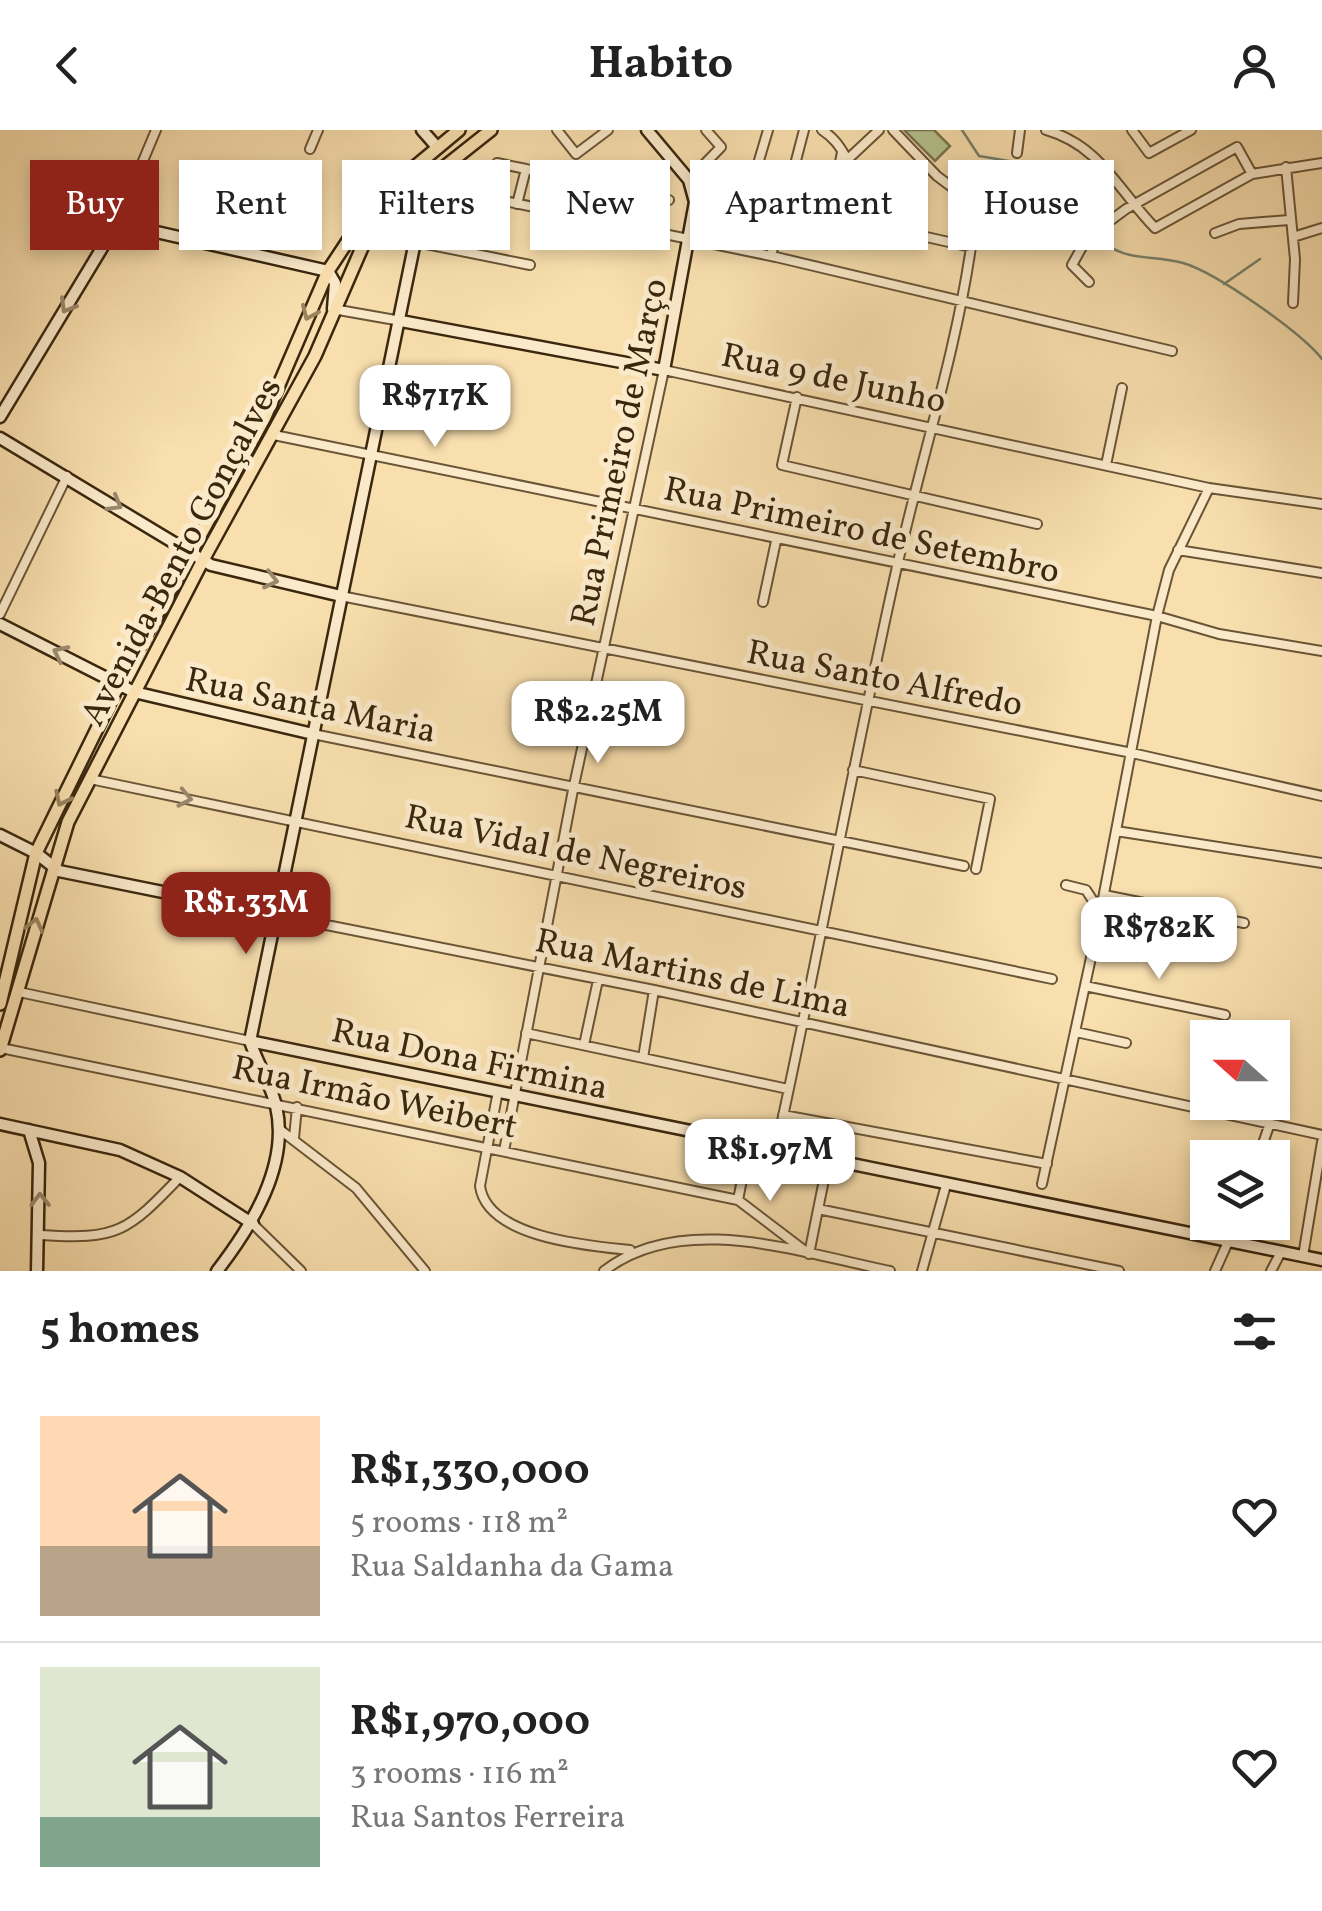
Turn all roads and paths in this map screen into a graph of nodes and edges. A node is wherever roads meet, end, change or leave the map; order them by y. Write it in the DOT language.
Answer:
graph roads {
  1 [pos="156,130"];
  2 [pos="318,130"];
  3 [pos="422,130"];
  4 [pos="459,130"];
  5 [pos="491,130"];
  6 [pos="557,130"];
  7 [pos="608,130"];
  8 [pos="648,130"];
  9 [pos="706,130"];
  10 [pos="768,130"];
  11 [pos="804,130"];
  12 [pos="822,130"];
  13 [pos="879,130"];
  14 [pos="893,130"];
  15 [pos="1020,130"];
  16 [pos="1046,130"];
  17 [pos="1132,130"];
  18 [pos="1190,130"];
  19 [pos="437,147"];
  20 [pos="310,149"];
  21 [pos="1017,153"];
  22 [pos="844,156"];
  23 [pos="143,160"];
  24 [pos="452,160"];
  25 [pos="759,160"];
  26 [pos="796,160"];
  27 [pos="843,160"];
  28 [pos="846,160"];
  29 [pos="1322,163"];
  30 [pos="510,166"];
  31 [pos="1286,167"];
  32 [pos="526,169"];
  33 [pos="530,170"];
  34 [pos="1252,174"];
  35 [pos="688,180"];
  36 [pos="948,184"];
  37 [pos="690,186"];
  38 [pos="510,203"];
  39 [pos="517,204"];
  40 [pos="1134,206"];
  41 [pos="530,207"];
  42 [pos="1114,219"];
  43 [pos="1289,220"];
  44 [pos="1322,228"];
  45 [pos="159,233"];
  46 [pos="1215,233"];
  47 [pos="928,237"];
  48 [pos="670,238"];
  49 [pos="1293,238"];
  50 [pos="690,242"];
  51 [pos="101,250"];
  52 [pos="361,250"];
  53 [pos="414,250"];
  54 [pos="454,250"];
  55 [pos="736,250"];
  56 [pos="773,250"];
  57 [pos="1080,250"];
  58 [pos="771,256"];
  59 [pos="530,266"];
  60 [pos="328,271"];
  61 [pos="1090,282"];
  62 [pos="964,300"];
  63 [pos="1293,303"];
  64 [pos="333,308"];
  65 [pos="400,321"];
  66 [pos="1172,351"];
  67 [pos="664,370"];
  68 [pos="1122,388"];
  69 [pos="797,397"];
  70 [pos="0,417"];
  71 [pos="935,426"];
  72 [pos="274,435"];
  73 [pos="0,438"];
  74 [pos="372,456"];
  75 [pos="1106,465"];
  76 [pos="67,476"];
  77 [pos="1209,488"];
  78 [pos="916,493"];
  79 [pos="1322,504"];
  80 [pos="636,511"];
  81 [pos="1037,524"];
  82 [pos="776,541"];
  83 [pos="190,549"];
  84 [pos="1178,550"];
  85 [pos="203,560"];
  86 [pos="897,566"];
  87 [pos="1322,573"];
  88 [pos="342,596"];
  89 [pos="763,602"];
  90 [pos="0,614"];
  91 [pos="1157,616"];
  92 [pos="0,624"];
  93 [pos="605,648"];
  94 [pos="1322,651"];
  95 [pos="120,682"];
  96 [pos="134,692"];
  97 [pos="868,703"];
  98 [pos="313,734"];
  99 [pos="1132,753"];
  100 [pos="853,770"];
  101 [pos="90,779"];
  102 [pos="573,790"];
  103 [pos="1322,796"];
  104 [pos="294,820"];
  105 [pos="1116,831"];
  106 [pos="0,835"];
  107 [pos="838,840"];
  108 [pos="36,853"];
  109 [pos="1322,863"];
  110 [pos="964,866"];
  111 [pos="52,868"];
  112 [pos="976,869"];
  113 [pos="557,876"];
  114 [pos="1066,885"];
  115 [pos="1104,895"];
  116 [pos="276,914"];
  117 [pos="1100,914"];
  118 [pos="1244,923"];
  119 [pos="819,929"];
  120 [pos="539,968"];
  121 [pos="1052,979"];
  122 [pos="598,980"];
  123 [pos="1085,986"];
  124 [pos="654,990"];
  125 [pos="19,992"];
  126 [pos="0,1004"];
  127 [pos="1225,1015"];
  128 [pos="801,1022"];
  129 [pos="1076,1032"];
  130 [pos="526,1033"];
  131 [pos="250,1041"];
  132 [pos="1126,1043"];
  133 [pos="584,1045"];
  134 [pos="0,1049"];
  135 [pos="642,1058"];
  136 [pos="1066,1081"];
  137 [pos="788,1089"];
  138 [pos="498,1092"];
  139 [pos="514,1095"];
  140 [pos="276,1103"];
  141 [pos="297,1108"];
  142 [pos="783,1114"];
  143 [pos="1270,1123"];
  144 [pos="0,1124"];
  145 [pos="279,1129"];
  146 [pos="30,1130"];
  147 [pos="294,1138"];
  148 [pos="1322,1138"];
  149 [pos="1264,1140"];
  150 [pos="749,1144"];
  151 [pos="488,1147"];
  152 [pos="776,1149"];
  153 [pos="504,1151"];
  154 [pos="828,1160"];
  155 [pos="1046,1164"];
  156 [pos="180,1178"];
  157 [pos="1042,1184"];
  158 [pos="946,1186"];
  159 [pos="1319,1195"];
  160 [pos="738,1200"];
  161 [pos="818,1209"];
  162 [pos="253,1224"];
  163 [pos="933,1231"];
  164 [pos="41,1235"];
  165 [pos="1228,1240"];
  166 [pos="1227,1243"];
  167 [pos="630,1250"];
  168 [pos="1281,1252"];
  169 [pos="809,1254"];
  170 [pos="1303,1256"];
  171 [pos="1322,1260"];
  172 [pos="37,1271"];
  173 [pos="217,1271"];
  174 [pos="302,1271"];
  175 [pos="425,1271"];
  176 [pos="604,1271"];
  177 [pos="890,1271"];
  178 [pos="922,1271"];
  179 [pos="1119,1271"];
  180 [pos="1215,1271"];
  181 [pos="1271,1271"];
  1 -- 23 [label="street"];
  2 -- 20 [label="street"];
  3 -- 19 [label="street"];
  4 -- 19 [label="main road, Avenida Bento Gonçalves"];
  5 -- 24 [label="main road, Avenida Bento Gonçalves"];
  6 -- 7 [label="street"];
  8 -- 35 [label="street"];
  9 -- 35 [label="street"];
  10 -- 25 [label="street"];
  11 -- 26 [label="street"];
  12 -- 22 [label="street"];
  13 -- 22 [label="street"];
  14 -- 36 [label="street"];
  15 -- 21 [label="street"];
  16 -- 40 [label="street"];
  17 -- 18 [label="street"];
  19 -- 60 [label="main road, Avenida Bento Gonçalves"];
  22 -- 27 [label="street"];
  22 -- 28 [label="street"];
  29 -- 31 [label="street"];
  30 -- 32 [label="street"];
  31 -- 34 [label="street"];
  31 -- 43 [label="street"];
  32 -- 33 [label="street"];
  32 -- 39 [label="street"];
  34 -- 40 [label="street"];
  34 -- 40 [label="street"];
  35 -- 37 [label="street, Rua Primeiro de Março"];
  38 -- 39 [label="street"];
  39 -- 41 [label="street"];
  40 -- 42 [label="street"];
  43 -- 46 [label="street"];
  43 -- 49 [label="street"];
  44 -- 49 [label="street"];
  45 -- 60 [label="street"];
  47 -- 62 [label="street"];
  48 -- 50 [label="street"];
  49 -- 63 [label="street"];
  50 -- 67 [label="street, Rua Primeiro de Março"];
  51 -- 70 [label="street, one-way"];
  52 -- 64 [label="main road, Avenida Bento Gonçalves"];
  53 -- 65 [label="street"];
  54 -- 59 [label="street"];
  55 -- 58 [label="street"];
  56 -- 58 [label="street"];
  57 -- 61 [label="street"];
  58 -- 62 [label="street"];
  60 -- 64 [label="street"];
  60 -- 83 [label="main road, Avenida Bento Gonçalves, one-way"];
  62 -- 66 [label="street"];
  62 -- 71 [label="street"];
  64 -- 65 [label="street, Rua 9 de Junho"];
  64 -- 72 [label="main road, Avenida Bento Gonçalves"];
  65 -- 67 [label="street, Rua 9 de Junho"];
  65 -- 74 [label="street"];
  67 -- 69 [label="street, Rua 9 de Junho"];
  67 -- 80 [label="street, Rua Primeiro de Março"];
  68 -- 75 [label="street"];
  69 -- 71 [label="street, Rua 9 de Junho"];
  69 -- 78 [label="street"];
  71 -- 75 [label="street, Rua 9 de Junho"];
  71 -- 78 [label="street"];
  72 -- 74 [label="street, Rua Primeiro de Setembro"];
  72 -- 85 [label="main road, Avenida Bento Gonçalves"];
  73 -- 76 [label="street"];
  74 -- 80 [label="street, Rua Primeiro de Setembro"];
  74 -- 88 [label="street"];
  75 -- 77 [label="street, Rua 9 de Junho"];
  76 -- 83 [label="street, one-way"];
  76 -- 90 [label="street"];
  77 -- 79 [label="street, Rua 9 de Junho"];
  77 -- 84 [label="street"];
  78 -- 81 [label="street"];
  78 -- 86 [label="street"];
  80 -- 82 [label="street, Rua Primeiro de Setembro"];
  80 -- 93 [label="street, Rua Primeiro de Março"];
  82 -- 86 [label="street, Rua Primeiro de Setembro"];
  82 -- 89 [label="street"];
  83 -- 85 [label="street"];
  83 -- 95 [label="main road, Avenida Bento Gonçalves"];
  84 -- 87 [label="street"];
  84 -- 91 [label="street"];
  85 -- 88 [label="street, Rua Santo Alfredo, one-way"];
  85 -- 96 [label="main road, Avenida Bento Gonçalves"];
  86 -- 91 [label="street, Rua Primeiro de Setembro"];
  86 -- 97 [label="street"];
  88 -- 93 [label="street, Rua Santo Alfredo"];
  88 -- 98 [label="street"];
  91 -- 94 [label="street, Rua Primeiro de Setembro"];
  91 -- 99 [label="street"];
  95 -- 92 [label="street, Rua Santa Maria, one-way"];
  93 -- 97 [label="street, Rua Santo Alfredo"];
  93 -- 102 [label="street, Rua Primeiro de Março"];
  95 -- 96 [label="street, Rua Santa Maria"];
  95 -- 108 [label="main road, Avenida Bento Gonçalves, one-way"];
  96 -- 98 [label="street, Rua Santa Maria"];
  96 -- 101 [label="main road, Avenida Bento Gonçalves"];
  97 -- 99 [label="street, Rua Santo Alfredo"];
  97 -- 100 [label="street"];
  98 -- 102 [label="street, Rua Santa Maria"];
  98 -- 104 [label="street"];
  99 -- 103 [label="street, Rua Santo Alfredo"];
  99 -- 105 [label="street"];
  100 -- 107 [label="street"];
  100 -- 112 [label="street"];
  101 -- 104 [label="street, Rua Vidal de Negreiros, one-way"];
  101 -- 111 [label="main road, Avenida Bento Gonçalves"];
  102 -- 107 [label="street, Rua Santa Maria"];
  102 -- 113 [label="street, Rua Primeiro de Março"];
  104 -- 113 [label="street, Rua Vidal de Negreiros"];
  104 -- 116 [label="street"];
  105 -- 109 [label="street"];
  105 -- 115 [label="street"];
  106 -- 108 [label="street"];
  107 -- 110 [label="street, Rua Santa Maria"];
  107 -- 119 [label="street"];
  108 -- 111 [label="street"];
  108 -- 126 [label="main road, Avenida Bento Gonçalves"];
  111 -- 116 [label="street, Rua Martins de Lima"];
  125 -- 111 [label="main road, Avenida Bento Gonçalves, one-way"];
  113 -- 119 [label="street, Rua Vidal de Negreiros"];
  113 -- 120 [label="street, Rua Primeiro de Março"];
  114 -- 117 [label="street"];
  115 -- 117 [label="street"];
  115 -- 118 [label="street"];
  116 -- 120 [label="street, Rua Martins de Lima"];
  116 -- 131 [label="street"];
  117 -- 123 [label="street"];
  119 -- 121 [label="street, Rua Vidal de Negreiros"];
  119 -- 128 [label="street"];
  120 -- 122 [label="street, Rua Martins de Lima"];
  120 -- 130 [label="street, Rua Primeiro de Março"];
  122 -- 124 [label="street, Rua Martins de Lima"];
  122 -- 133 [label="street"];
  123 -- 127 [label="street"];
  123 -- 129 [label="street"];
  124 -- 128 [label="street, Rua Martins de Lima"];
  124 -- 135 [label="street"];
  125 -- 131 [label="street, Rua Dona Firmina"];
  125 -- 134 [label="main road, Avenida Bento Gonçalves"];
  128 -- 136 [label="street, Rua Martins de Lima"];
  128 -- 137 [label="street"];
  129 -- 132 [label="street"];
  129 -- 136 [label="street"];
  130 -- 133 [label="street"];
  130 -- 139 [label="street, Rua Primeiro de Março"];
  131 -- 138 [label="street, Rua Dona Firmina"];
  131 -- 140 [label="street"];
  133 -- 135 [label="street"];
  134 -- 140 [label="street, Rua Irmão Weibert"];
  135 -- 137 [label="street"];
  136 -- 143 [label="street, Rua Martins de Lima"];
  136 -- 155 [label="street"];
  137 -- 142 [label="street"];
  138 -- 139 [label="street, Rua Dona Firmina"];
  138 -- 151 [label="street"];
  139 -- 150 [label="street, Rua Dona Firmina"];
  139 -- 153 [label="street, Rua Primeiro de Março"];
  140 -- 141 [label="street, Rua Irmão Weibert"];
  140 -- 145 [label="street"];
  141 -- 147 [label="street"];
  141 -- 151 [label="street, Rua Irmão Weibert"];
  142 -- 152 [label="street"];
  142 -- 155 [label="street"];
  143 -- 148 [label="street, Rua Martins de Lima"];
  143 -- 149 [label="street"];
  144 -- 146 [label="street"];
  145 -- 147 [label="street"];
  145 -- 162 [label="street"];
  146 -- 156 [label="street"];
  164 -- 146 [label="street, one-way"];
  147 -- 175 [label="street"];
  148 -- 159 [label="street"];
  150 -- 152 [label="street, Rua Dona Firmina"];
  150 -- 160 [label="street"];
  151 -- 153 [label="street, Rua Irmão Weibert"];
  151 -- 167 [label="street"];
  152 -- 154 [label="street, Rua Dona Firmina"];
  153 -- 160 [label="street, Rua Irmão Weibert"];
  154 -- 158 [label="street, Rua Dona Firmina"];
  154 -- 161 [label="street"];
  155 -- 157 [label="street"];
  156 -- 162 [label="street"];
  156 -- 164 [label="street"];
  158 -- 163 [label="street"];
  158 -- 166 [label="street, Rua Dona Firmina"];
  159 -- 170 [label="street"];
  160 -- 169 [label="street"];
  161 -- 163 [label="street"];
  161 -- 169 [label="street"];
  162 -- 173 [label="street"];
  162 -- 174 [label="street"];
  163 -- 178 [label="street"];
  163 -- 179 [label="street"];
  164 -- 172 [label="street"];
  165 -- 166 [label="street"];
  166 -- 168 [label="street, Rua Dona Firmina"];
  166 -- 180 [label="street"];
  167 -- 169 [label="street"];
  167 -- 176 [label="street"];
  168 -- 170 [label="street, Rua Dona Firmina"];
  168 -- 181 [label="street"];
  169 -- 177 [label="street"];
  170 -- 171 [label="street, Rua Dona Firmina"];
}
